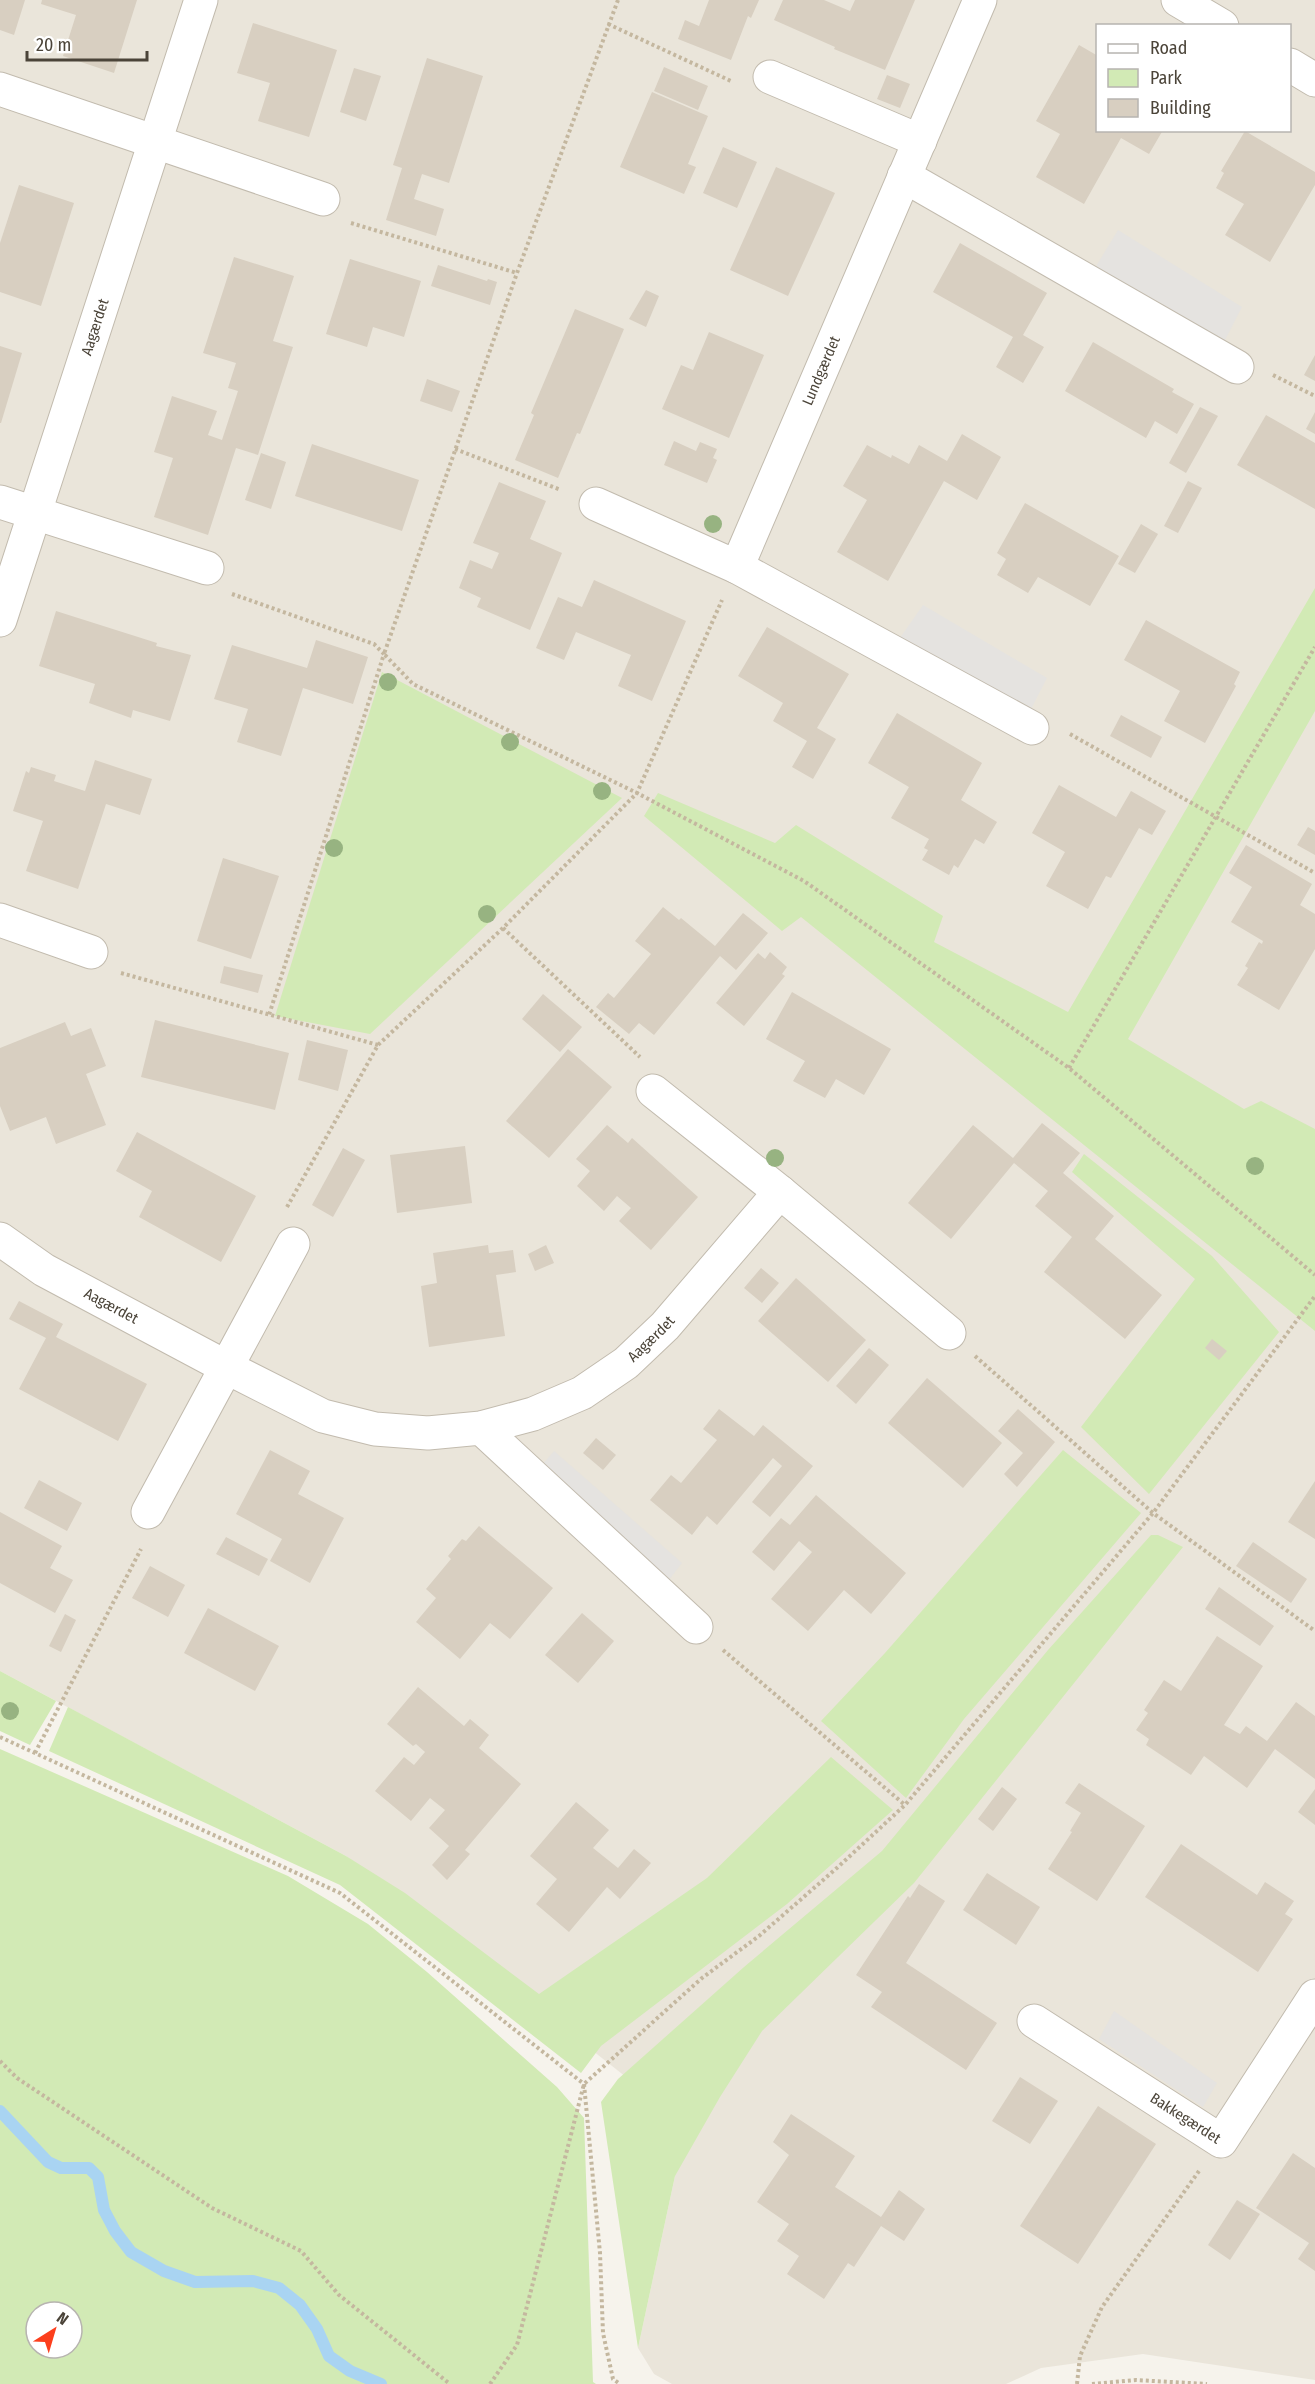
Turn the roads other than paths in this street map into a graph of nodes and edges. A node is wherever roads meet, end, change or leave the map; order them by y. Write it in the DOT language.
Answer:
graph roads {
  1 [pos="201,0"];
  2 [pos="980,0"];
  3 [pos="1178,0"];
  4 [pos="1219,24"];
  5 [pos="1291,66"];
  6 [pos="770,77"];
  7 [pos="1315,80"];
  8 [pos="0,89"];
  9 [pos="920,141"];
  10 [pos="155,142"];
  11 [pos="904,176"];
  12 [pos="323,199"];
  13 [pos="1237,367"];
  14 [pos="0,502"];
  15 [pos="596,504"];
  16 [pos="35,513"];
  17 [pos="737,567"];
  18 [pos="207,568"];
  19 [pos="0,620"];
  20 [pos="1032,728"];
  21 [pos="0,920"];
  22 [pos="91,952"];
  23 [pos="652,1091"];
  24 [pos="780,1192"];
  25 [pos="0,1239"];
  26 [pos="293,1244"];
  27 [pos="949,1333"];
  28 [pos="226,1367"];
  29 [pos="481,1428"];
  30 [pos="148,1512"];
  31 [pos="696,1627"];
  32 [pos="1315,1996"];
  33 [pos="1034,2021"];
  1 -- 10 [label="street, Aagærdet"];
  2 -- 9 [label="street, Lundgærdet"];
  3 -- 4 [label="street"];
  5 -- 7 [label="street"];
  6 -- 9 [label="street"];
  8 -- 10 [label="street"];
  9 -- 11 [label="street, Lundgærdet"];
  10 -- 12 [label="street"];
  10 -- 16 [label="street, Aagærdet"];
  11 -- 13 [label="street"];
  11 -- 17 [label="street, Lundgærdet"];
  14 -- 16 [label="street"];
  15 -- 17 [label="street"];
  16 -- 18 [label="street"];
  16 -- 19 [label="street, Aagærdet"];
  17 -- 20 [label="street"];
  21 -- 22 [label="street"];
  23 -- 24 [label="street"];
  24 -- 27 [label="street"];
  24 -- 29 [label="street, Aagærdet"];
  25 -- 28 [label="street, Aagærdet"];
  26 -- 28 [label="street"];
  28 -- 29 [label="street, Aagærdet"];
  28 -- 30 [label="street"];
  29 -- 31 [label="street"];
  32 -- 33 [label="street, Bakkegærdet"];
}
